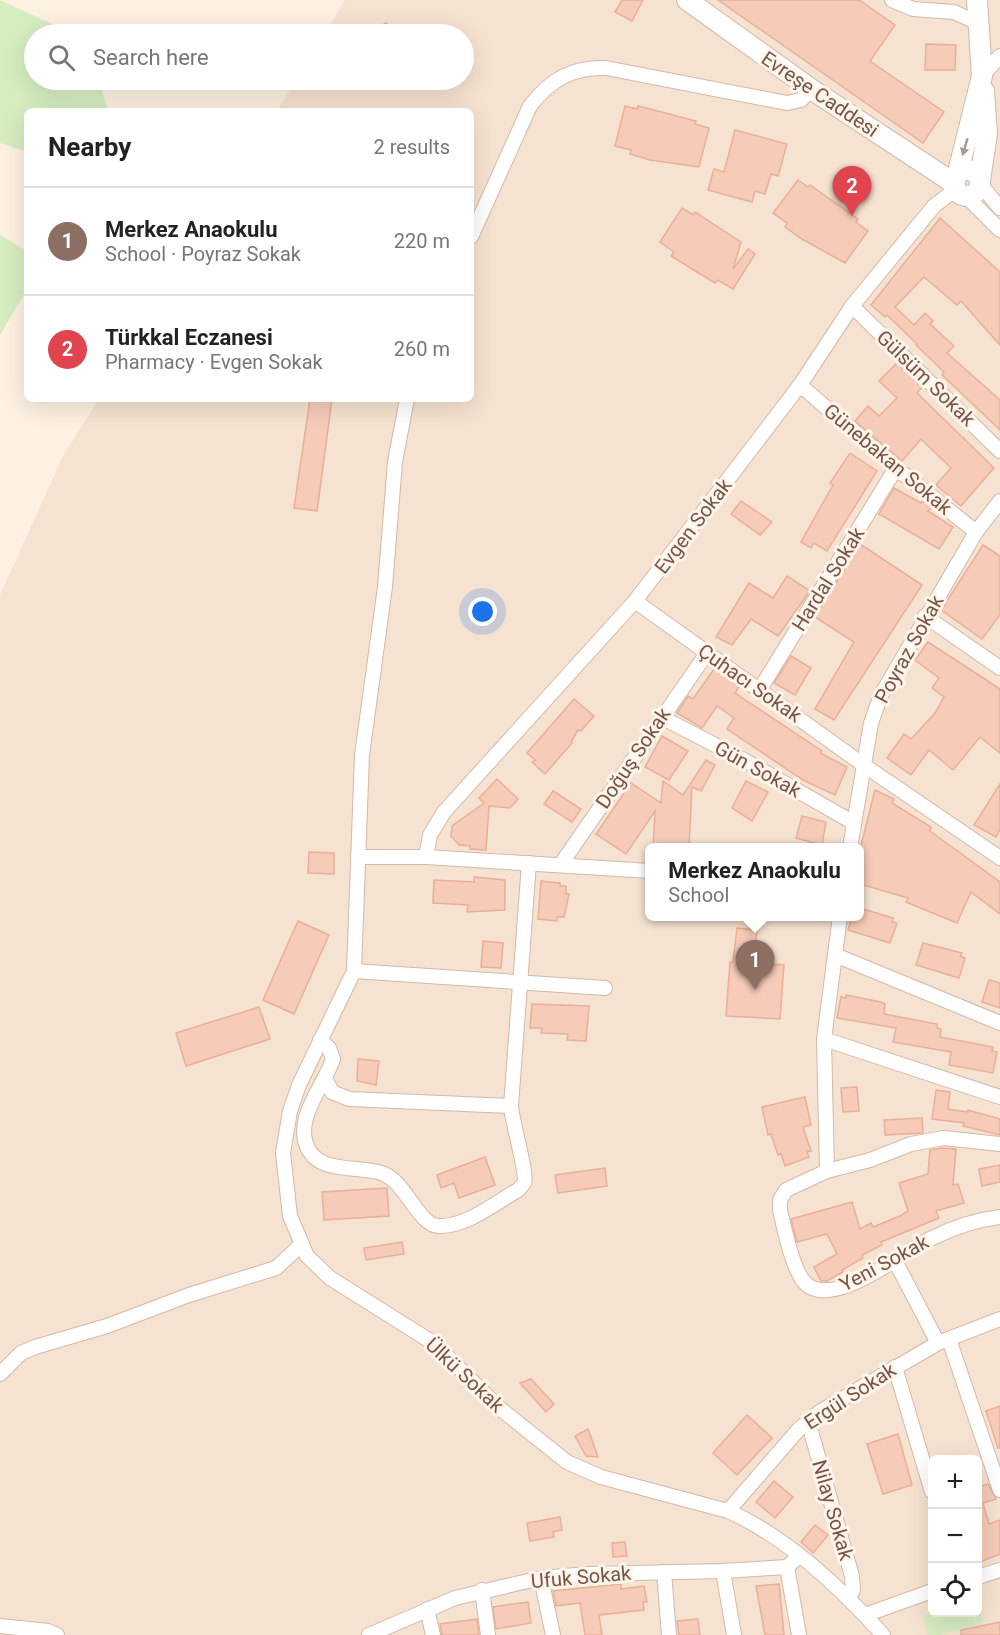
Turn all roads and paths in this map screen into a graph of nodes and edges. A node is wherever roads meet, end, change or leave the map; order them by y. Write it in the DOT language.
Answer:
graph roads {
  1 [pos="687,0"];
  2 [pos="892,0"];
  3 [pos="977,0"];
  4 [pos="978,23"];
  5 [pos="1000,57"];
  6 [pos="982,76"];
  7 [pos="811,89"];
  8 [pos="966,185"];
  9 [pos="1000,208"];
  10 [pos="474,230"];
  11 [pos="1000,230"];
  12 [pos="852,306"];
  13 [pos="800,385"];
  14 [pos="406,402"];
  15 [pos="1000,451"];
  16 [pos="896,468"];
  17 [pos="1000,501"];
  18 [pos="976,532"];
  19 [pos="636,601"];
  20 [pos="925,616"];
  21 [pos="707,653"];
  22 [pos="1000,668"];
  23 [pos="760,689"];
  24 [pos="661,717"];
  25 [pos="864,766"];
  26 [pos="854,823"];
  27 [pos="851,843"];
  28 [pos="1000,856"];
  29 [pos="358,857"];
  30 [pos="426,857"];
  31 [pos="529,863"];
  32 [pos="561,864"];
  33 [pos="645,871"];
  34 [pos="839,921"];
  35 [pos="835,955"];
  36 [pos="354,971"];
  37 [pos="520,984"];
  38 [pos="605,988"];
  39 [pos="1000,1023"];
  40 [pos="320,1040"];
  41 [pos="824,1040"];
  42 [pos="325,1078"];
  43 [pos="1000,1098"];
  44 [pos="511,1106"];
  45 [pos="1000,1144"];
  46 [pos="828,1171"];
  47 [pos="1000,1217"];
  48 [pos="301,1245"];
  49 [pos="894,1259"];
  50 [pos="1000,1319"];
  51 [pos="944,1341"];
  52 [pos="895,1367"];
  53 [pos="0,1374"];
  54 [pos="808,1421"];
  55 [pos="928,1476"];
  56 [pos="1000,1490"];
  57 [pos="728,1511"];
  58 [pos="799,1556"];
  59 [pos="787,1567"];
  60 [pos="1000,1570"];
  61 [pos="664,1572"];
  62 [pos="723,1572"];
  63 [pos="982,1576"];
  64 [pos="541,1578"];
  65 [pos="482,1590"];
  66 [pos="928,1593"];
  67 [pos="849,1599"];
  68 [pos="427,1609"];
  69 [pos="865,1615"];
  70 [pos="0,1626"];
  71 [pos="57,1635"];
  72 [pos="369,1635"];
  73 [pos="433,1635"];
  74 [pos="488,1635"];
  75 [pos="553,1635"];
  76 [pos="669,1635"];
  77 [pos="734,1635"];
  78 [pos="799,1635"];
  79 [pos="883,1635"];
  1 -- 7 [label="main road, Evreşe Caddesi"];
  2 -- 4 [label="street"];
  3 -- 4 [label="main road"];
  4 -- 6 [label="main road"];
  5 -- 6 [label="street"];
  6 -- 8 [label="main road"];
  7 -- 8 [label="main road, Evreşe Caddesi"];
  7 -- 10 [label="street"];
  8 -- 9 [label="street"];
  8 -- 11 [label="street"];
  8 -- 12 [label="street, Evgen Sokak"];
  12 -- 13 [label="street, Evgen Sokak"];
  12 -- 15 [label="street, Gülsüm Sokak"];
  13 -- 16 [label="street, Günebakan Sokak"];
  13 -- 19 [label="street, Evgen Sokak"];
  14 -- 29 [label="street"];
  16 -- 18 [label="street, Günebakan Sokak"];
  16 -- 23 [label="street, Hardal Sokak"];
  17 -- 18 [label="street, Poyraz Sokak"];
  18 -- 20 [label="street, Poyraz Sokak"];
  19 -- 21 [label="street, Çuhacı Sokak"];
  19 -- 30 [label="street, Evgen Sokak"];
  20 -- 22 [label="street"];
  20 -- 25 [label="street, Poyraz Sokak"];
  21 -- 23 [label="street, Çuhacı Sokak"];
  21 -- 24 [label="street, Doğuş Sokak"];
  23 -- 25 [label="street, Çuhacı Sokak"];
  24 -- 26 [label="street, Gün Sokak"];
  24 -- 32 [label="street, Doğuş Sokak"];
  25 -- 26 [label="street, Poyraz Sokak"];
  25 -- 28 [label="street, Çuhacı Sokak"];
  26 -- 27 [label="street, Poyraz Sokak"];
  29 -- 30 [label="street"];
  29 -- 36 [label="street"];
  30 -- 31 [label="street"];
  31 -- 32 [label="street"];
  31 -- 37 [label="street"];
  32 -- 33 [label="street"];
  34 -- 35 [label="street"];
  35 -- 39 [label="street"];
  35 -- 41 [label="street"];
  36 -- 37 [label="street"];
  36 -- 40 [label="street, Ülkü Sokak"];
  37 -- 38 [label="street"];
  37 -- 44 [label="street"];
  40 -- 42 [label="street"];
  40 -- 48 [label="street, Ülkü Sokak"];
  41 -- 43 [label="street"];
  41 -- 46 [label="street"];
  42 -- 44 [label="street"];
  42 -- 44 [label="street"];
  45 -- 46 [label="street"];
  46 -- 49 [label="street, Yeni Sokak"];
  47 -- 49 [label="street, Yeni Sokak"];
  48 -- 53 [label="street"];
  48 -- 57 [label="street, Ülkü Sokak"];
  49 -- 51 [label="street"];
  50 -- 51 [label="street, Ergül Sokak"];
  51 -- 52 [label="street, Ergül Sokak"];
  51 -- 56 [label="street"];
  52 -- 54 [label="street, Ergül Sokak"];
  52 -- 55 [label="street"];
  54 -- 57 [label="street, Ergül Sokak"];
  54 -- 67 [label="street, Nilay Sokak"];
  57 -- 58 [label="street, Ülkü Sokak"];
  58 -- 59 [label="street"];
  58 -- 67 [label="street, Ülkü Sokak"];
  59 -- 62 [label="street, Ufuk Sokak"];
  59 -- 78 [label="street"];
  60 -- 63 [label="street"];
  61 -- 62 [label="street, Ufuk Sokak"];
  61 -- 64 [label="street, Ufuk Sokak"];
  61 -- 76 [label="street"];
  62 -- 77 [label="street"];
  64 -- 65 [label="street, Ufuk Sokak"];
  64 -- 75 [label="street"];
  65 -- 68 [label="street, Ufuk Sokak"];
  65 -- 74 [label="street"];
  66 -- 69 [label="street"];
  67 -- 69 [label="street, Ülkü Sokak"];
  68 -- 72 [label="street, Ufuk Sokak"];
  68 -- 73 [label="street"];
  69 -- 79 [label="street, Ülkü Sokak"];
  70 -- 71 [label="street"];
}
